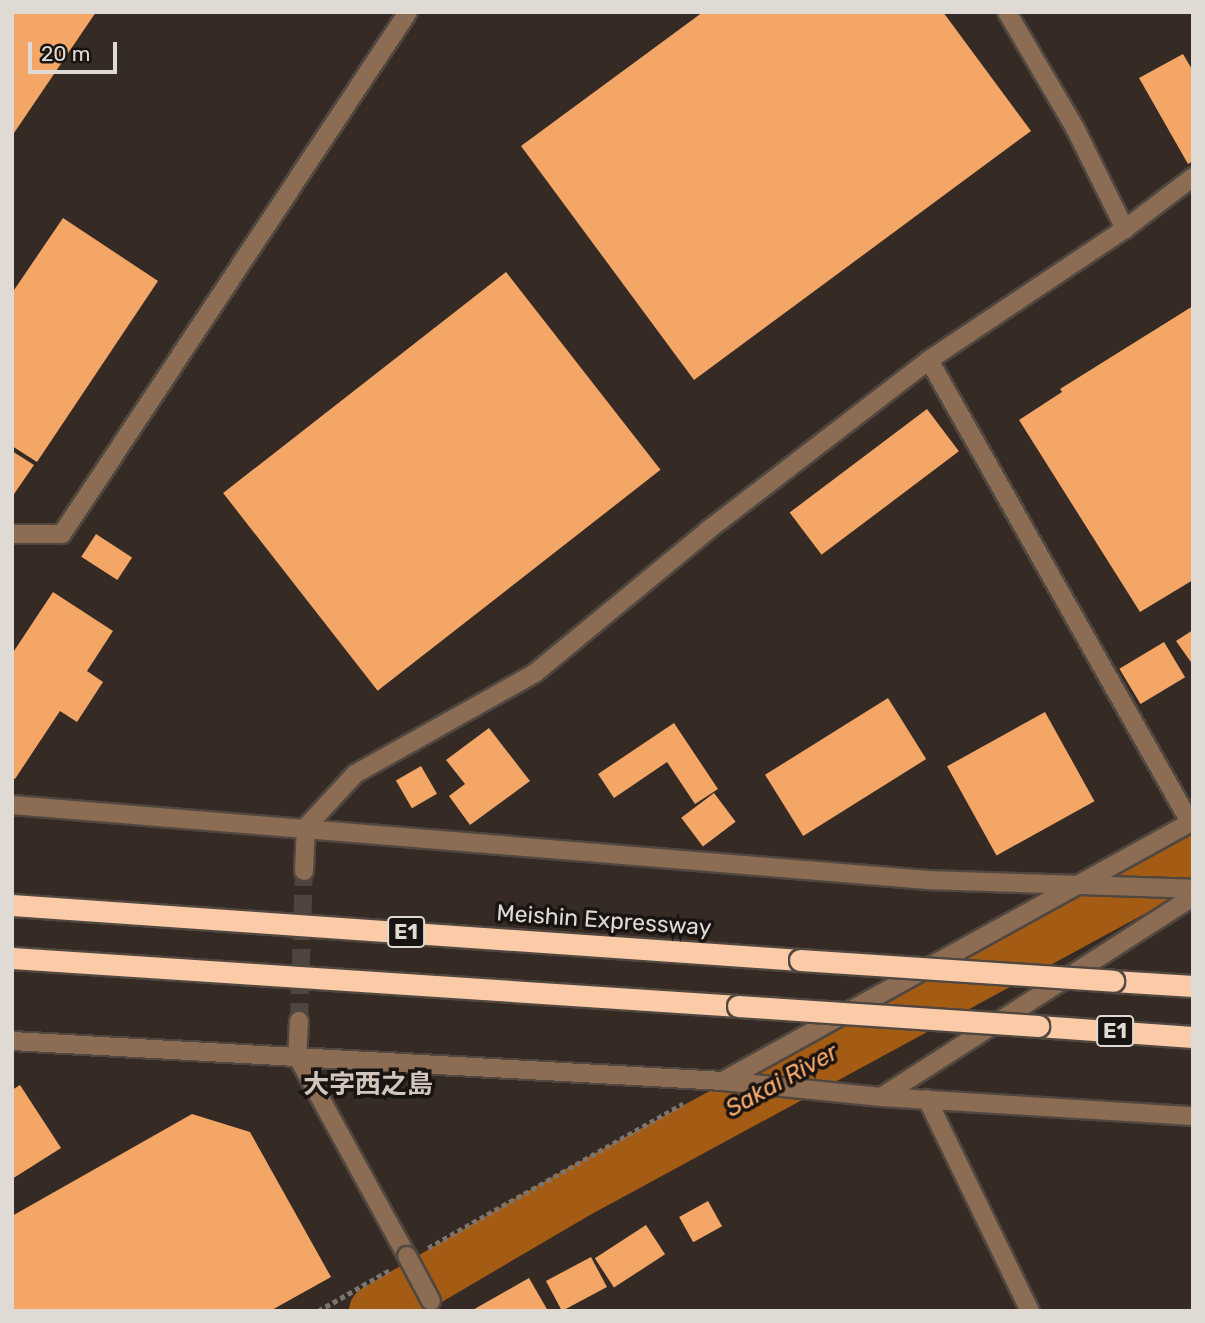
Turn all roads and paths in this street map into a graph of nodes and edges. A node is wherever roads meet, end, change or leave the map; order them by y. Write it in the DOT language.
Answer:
graph roads {
  1 [pos="408,12"];
  2 [pos="1007,12"];
  3 [pos="1193,177"];
  4 [pos="1125,229"];
  5 [pos="929,360"];
  6 [pos="12,534"];
  7 [pos="12,805"];
  8 [pos="1192,821"];
  9 [pos="306,827"];
  10 [pos="304,871"];
  11 [pos="1079,885"];
  12 [pos="1193,889"];
  13 [pos="1193,897"];
  14 [pos="12,905"];
  15 [pos="12,958"];
  16 [pos="1193,986"];
  17 [pos="299,1021"];
  18 [pos="1193,1037"];
  19 [pos="12,1041"];
  20 [pos="297,1056"];
  21 [pos="723,1081"];
  22 [pos="873,1096"];
  23 [pos="927,1099"];
  24 [pos="687,1101"];
  25 [pos="1193,1116"];
  26 [pos="425,1250"];
  27 [pos="404,1260"];
  28 [pos="434,1306"];
  29 [pos="318,1311"];
  30 [pos="1030,1311"];
  1 -- 6 [label="street"];
  2 -- 4 [label="street"];
  3 -- 4 [label="street"];
  4 -- 5 [label="street"];
  5 -- 8 [label="street"];
  5 -- 9 [label="street"];
  7 -- 9 [label="street"];
  8 -- 11 [label="street"];
  9 -- 10 [label="street"];
  9 -- 11 [label="street"];
  11 -- 12 [label="street"];
  11 -- 21 [label="street"];
  13 -- 22 [label="street"];
  14 -- 16 [label="highway, Meishin Expressway / E1, bridge"];
  15 -- 18 [label="highway, E1, bridge"];
  17 -- 20 [label="street"];
  19 -- 20 [label="street"];
  20 -- 21 [label="street"];
  20 -- 27 [label="street"];
  21 -- 22 [label="street"];
  22 -- 23 [label="street"];
  23 -- 25 [label="street"];
  23 -- 30 [label="street"];
  24 -- 26 [label="path"];
  27 -- 28 [label="street, bridge"];
  27 -- 29 [label="path"];
}
